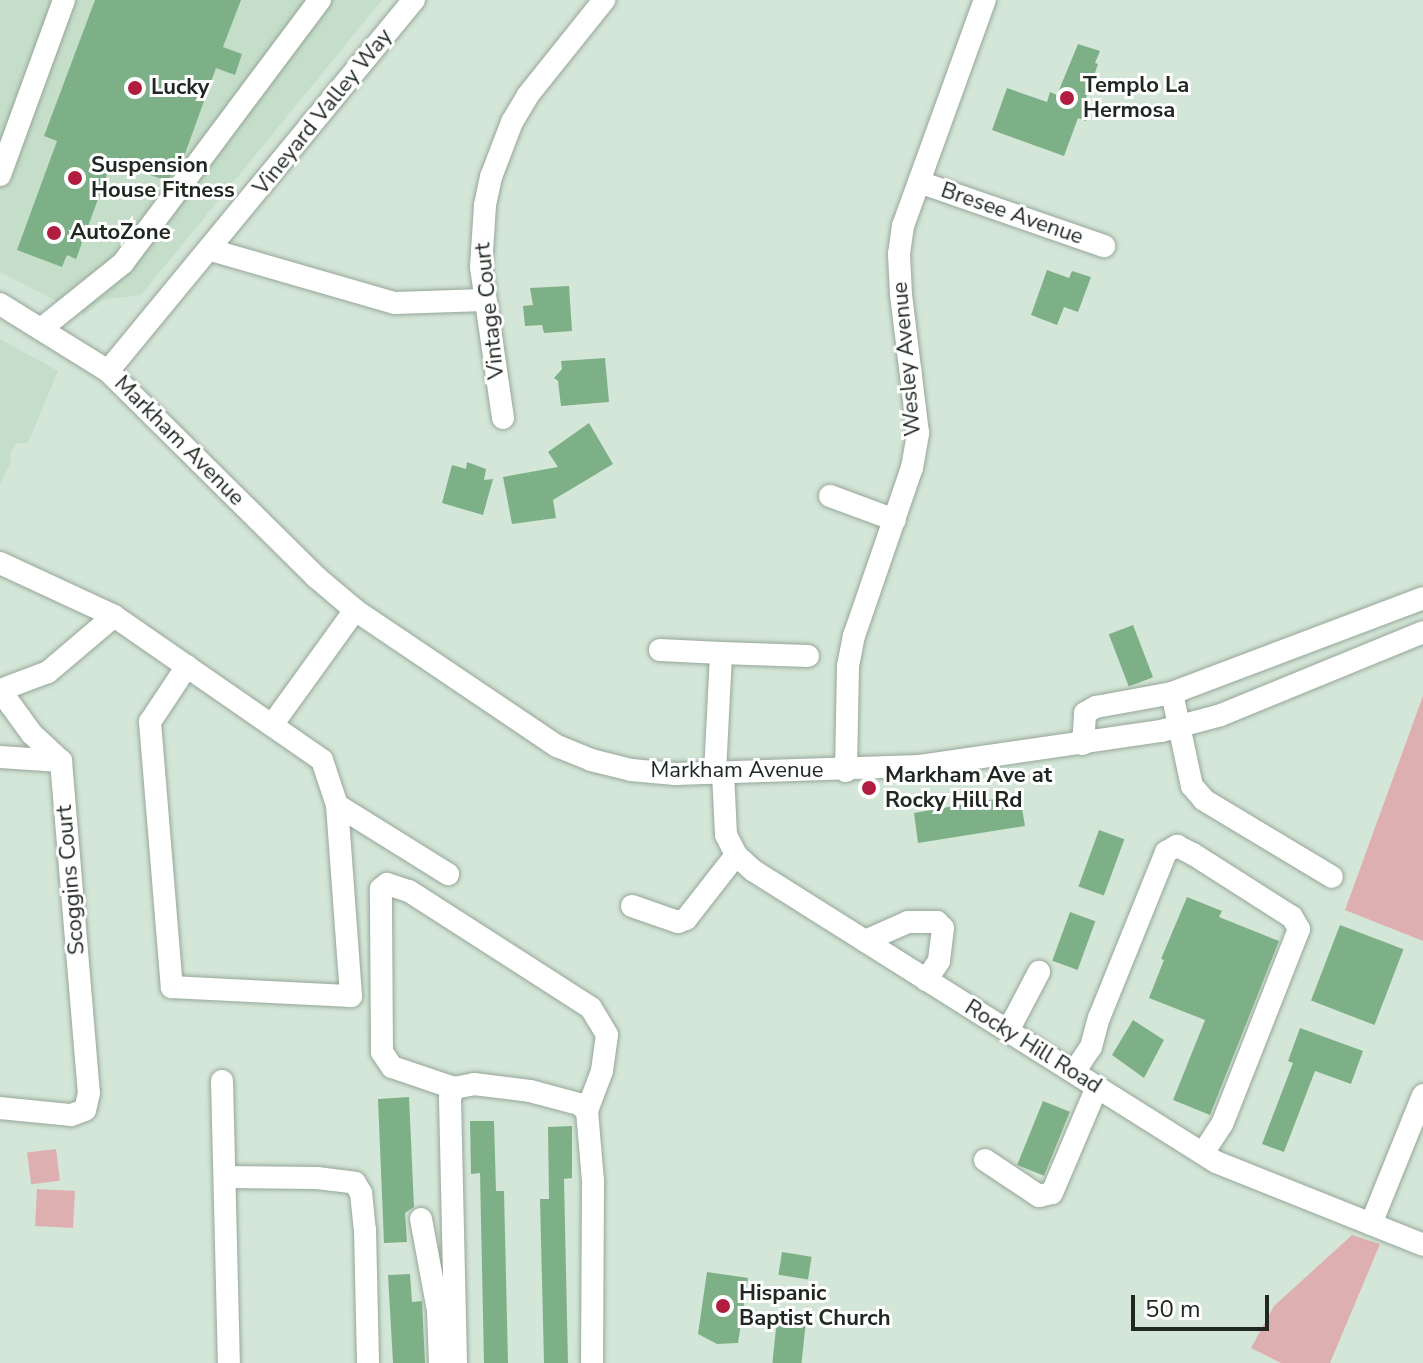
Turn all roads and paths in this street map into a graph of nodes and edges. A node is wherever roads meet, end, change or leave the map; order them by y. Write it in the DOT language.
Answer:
graph roads {
  1 [pos="64,0"];
  2 [pos="320,0"];
  3 [pos="604,0"];
  4 [pos="985,0"];
  5 [pos="411,1"];
  6 [pos="0,175"];
  7 [pos="919,182"];
  8 [pos="1104,246"];
  9 [pos="211,250"];
  10 [pos="485,300"];
  11 [pos="0,304"];
  12 [pos="41,329"];
  13 [pos="108,371"];
  14 [pos="503,418"];
  15 [pos="830,496"];
  16 [pos="895,520"];
  17 [pos="0,563"];
  18 [pos="1423,598"];
  19 [pos="355,610"];
  20 [pos="114,616"];
  21 [pos="1366,621"];
  22 [pos="1423,632"];
  23 [pos="660,650"];
  24 [pos="721,653"];
  25 [pos="1379,653"];
  26 [pos="808,656"];
  27 [pos="1273,657"];
  28 [pos="187,666"];
  29 [pos="0,690"];
  30 [pos="1283,691"];
  31 [pos="1172,693"];
  32 [pos="272,725"];
  33 [pos="1179,726"];
  34 [pos="1083,744"];
  35 [pos="0,757"];
  36 [pos="61,761"];
  37 [pos="846,771"];
  38 [pos="719,773"];
  39 [pos="337,805"];
  40 [pos="736,855"];
  41 [pos="448,874"];
  42 [pos="1332,877"];
  43 [pos="632,906"];
  44 [pos="865,941"];
  45 [pos="1039,972"];
  46 [pos="926,980"];
  47 [pos="1008,1031"];
  48 [pos="1074,1072"];
  49 [pos="222,1081"];
  50 [pos="1097,1087"];
  51 [pos="454,1088"];
  52 [pos="1423,1095"];
  53 [pos="0,1108"];
  54 [pos="587,1111"];
  55 [pos="1203,1153"];
  56 [pos="985,1160"];
  57 [pos="225,1177"];
  58 [pos="421,1219"];
  59 [pos="1371,1224"];
  60 [pos="1423,1245"];
  61 [pos="229,1363"];
  62 [pos="368,1363"];
  63 [pos="440,1363"];
  64 [pos="456,1363"];
  65 [pos="592,1363"];
  1 -- 6 [label="street"];
  2 -- 12 [label="street"];
  3 -- 10 [label="street, Vintage Court"];
  4 -- 7 [label="street, Wesley Avenue"];
  5 -- 9 [label="street, Vineyard Valley Way"];
  7 -- 8 [label="street, Bresee Avenue"];
  7 -- 16 [label="street, Wesley Avenue"];
  9 -- 10 [label="street"];
  9 -- 13 [label="street, Vineyard Valley Way"];
  10 -- 14 [label="street, Vintage Court"];
  11 -- 12 [label="street, Markham Avenue"];
  12 -- 13 [label="street, Markham Avenue"];
  13 -- 19 [label="street, Markham Avenue"];
  15 -- 16 [label="street"];
  16 -- 37 [label="street, Wesley Avenue"];
  17 -- 20 [label="street"];
  18 -- 21 [label="street"];
  19 -- 32 [label="street"];
  19 -- 38 [label="street, Markham Avenue"];
  20 -- 28 [label="street"];
  20 -- 29 [label="street"];
  21 -- 25 [label="street"];
  21 -- 27 [label="street"];
  22 -- 25 [label="street, Markham Avenue"];
  23 -- 24 [label="street"];
  24 -- 26 [label="street"];
  24 -- 38 [label="street"];
  25 -- 30 [label="street, Markham Avenue"];
  27 -- 30 [label="street"];
  27 -- 31 [label="street"];
  28 -- 32 [label="street"];
  28 -- 39 [label="street"];
  29 -- 36 [label="street"];
  30 -- 33 [label="street, Markham Avenue"];
  31 -- 33 [label="street"];
  31 -- 34 [label="street"];
  32 -- 39 [label="street"];
  33 -- 34 [label="street, Markham Avenue"];
  33 -- 42 [label="street"];
  34 -- 37 [label="street, Markham Avenue"];
  35 -- 36 [label="street"];
  36 -- 53 [label="street, Scoggins Court"];
  37 -- 38 [label="street, Markham Avenue"];
  38 -- 40 [label="street"];
  39 -- 41 [label="street"];
  40 -- 43 [label="street"];
  40 -- 44 [label="street, Rocky Hill Road"];
  44 -- 46 [label="street, Rocky Hill Road"];
  44 -- 46 [label="street"];
  45 -- 47 [label="street"];
  46 -- 47 [label="street, Rocky Hill Road"];
  47 -- 48 [label="street, Rocky Hill Road"];
  48 -- 50 [label="street, Rocky Hill Road"];
  48 -- 55 [label="street"];
  49 -- 57 [label="street"];
  50 -- 55 [label="street, Rocky Hill Road"];
  50 -- 56 [label="street"];
  51 -- 54 [label="street"];
  51 -- 54 [label="street"];
  51 -- 64 [label="street"];
  52 -- 59 [label="street"];
  54 -- 65 [label="street"];
  55 -- 59 [label="street, Rocky Hill Road"];
  57 -- 61 [label="street"];
  57 -- 62 [label="street"];
  58 -- 63 [label="street"];
  59 -- 60 [label="street, Rocky Hill Road"];
}
